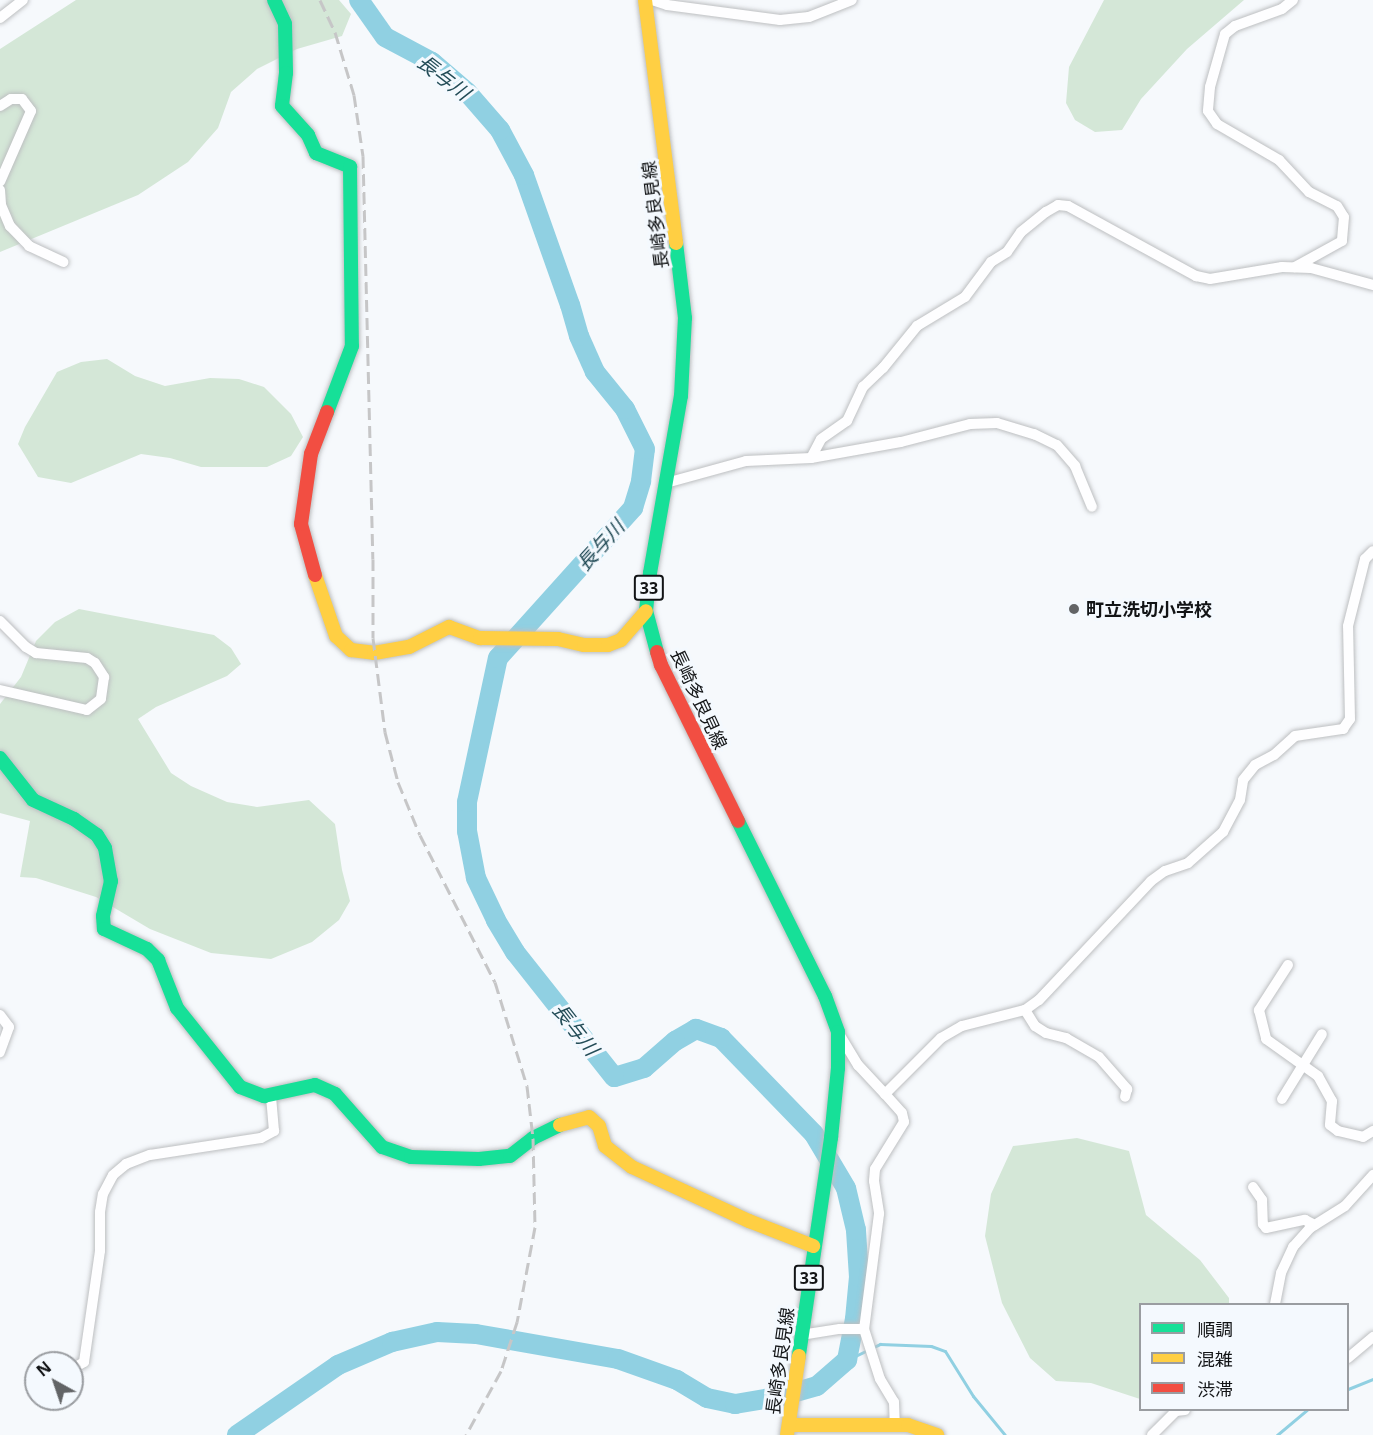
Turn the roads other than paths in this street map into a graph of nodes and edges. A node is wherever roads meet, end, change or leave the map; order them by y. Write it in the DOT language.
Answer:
graph roads {
  1 [pos="23,0"];
  2 [pos="274,0"];
  3 [pos="645,0"];
  4 [pos="652,0"];
  5 [pos="852,0"];
  6 [pos="1293,0"];
  7 [pos="0,18"];
  8 [pos="0,106"];
  9 [pos="0,182"];
  10 [pos="0,190"];
  11 [pos="64,262"];
  12 [pos="1292,268"];
  13 [pos="1373,285"];
  14 [pos="811,458"];
  15 [pos="666,483"];
  16 [pos="1092,507"];
  17 [pos="1373,551"];
  18 [pos="646,611"];
  19 [pos="0,621"];
  20 [pos="0,690"];
  21 [pos="0,758"];
  22 [pos="1288,965"];
  23 [pos="1025,1010"];
  24 [pos="0,1015"];
  25 [pos="838,1032"];
  26 [pos="1322,1034"];
  27 [pos="0,1052"];
  28 [pos="1303,1065"];
  29 [pos="885,1094"];
  30 [pos="271,1095"];
  31 [pos="1125,1097"];
  32 [pos="1282,1099"];
  33 [pos="1373,1131"];
  34 [pos="1373,1174"];
  35 [pos="1252,1187"];
  36 [pos="1315,1225"];
  37 [pos="813,1246"];
  38 [pos="1275,1303"];
  39 [pos="863,1329"];
  40 [pos="801,1335"];
  41 [pos="1373,1337"];
  42 [pos="1349,1356"];
  43 [pos="84,1362"];
  44 [pos="1176,1411"];
  45 [pos="789,1424"];
  46 [pos="885,1429"];
  47 [pos="937,1435"];
  48 [pos="1152,1435"];
  1 -- 7 [label="street"];
  2 -- 18 [label="street"];
  3 -- 15 [label="street, 長崎多良見線 / 33"];
  4 -- 5 [label="street"];
  6 -- 12 [label="street"];
  8 -- 9 [label="street"];
  10 -- 11 [label="street"];
  12 -- 13 [label="street"];
  12 -- 14 [label="street"];
  14 -- 15 [label="street"];
  14 -- 16 [label="street"];
  15 -- 18 [label="street, 長崎多良見線 / 33"];
  17 -- 23 [label="street"];
  18 -- 25 [label="street, 長崎多良見線 / 33"];
  19 -- 20 [label="street"];
  21 -- 30 [label="street"];
  22 -- 28 [label="street"];
  23 -- 29 [label="street"];
  23 -- 31 [label="street"];
  24 -- 27 [label="street"];
  25 -- 29 [label="street"];
  25 -- 37 [label="street, 長崎多良見線 / 33"];
  26 -- 28 [label="street"];
  28 -- 32 [label="street"];
  28 -- 33 [label="street"];
  29 -- 39 [label="street"];
  30 -- 37 [label="street"];
  30 -- 43 [label="street"];
  34 -- 36 [label="street"];
  35 -- 36 [label="street"];
  36 -- 38 [label="street"];
  37 -- 40 [label="street, 長崎多良見線 / 33"];
  39 -- 40 [label="street"];
  39 -- 46 [label="street"];
  40 -- 45 [label="street, 長崎多良見線 / 33"];
  41 -- 42 [label="street"];
  44 -- 48 [label="street"];
  45 -- 46 [label="street"];
  46 -- 47 [label="street"];
}
